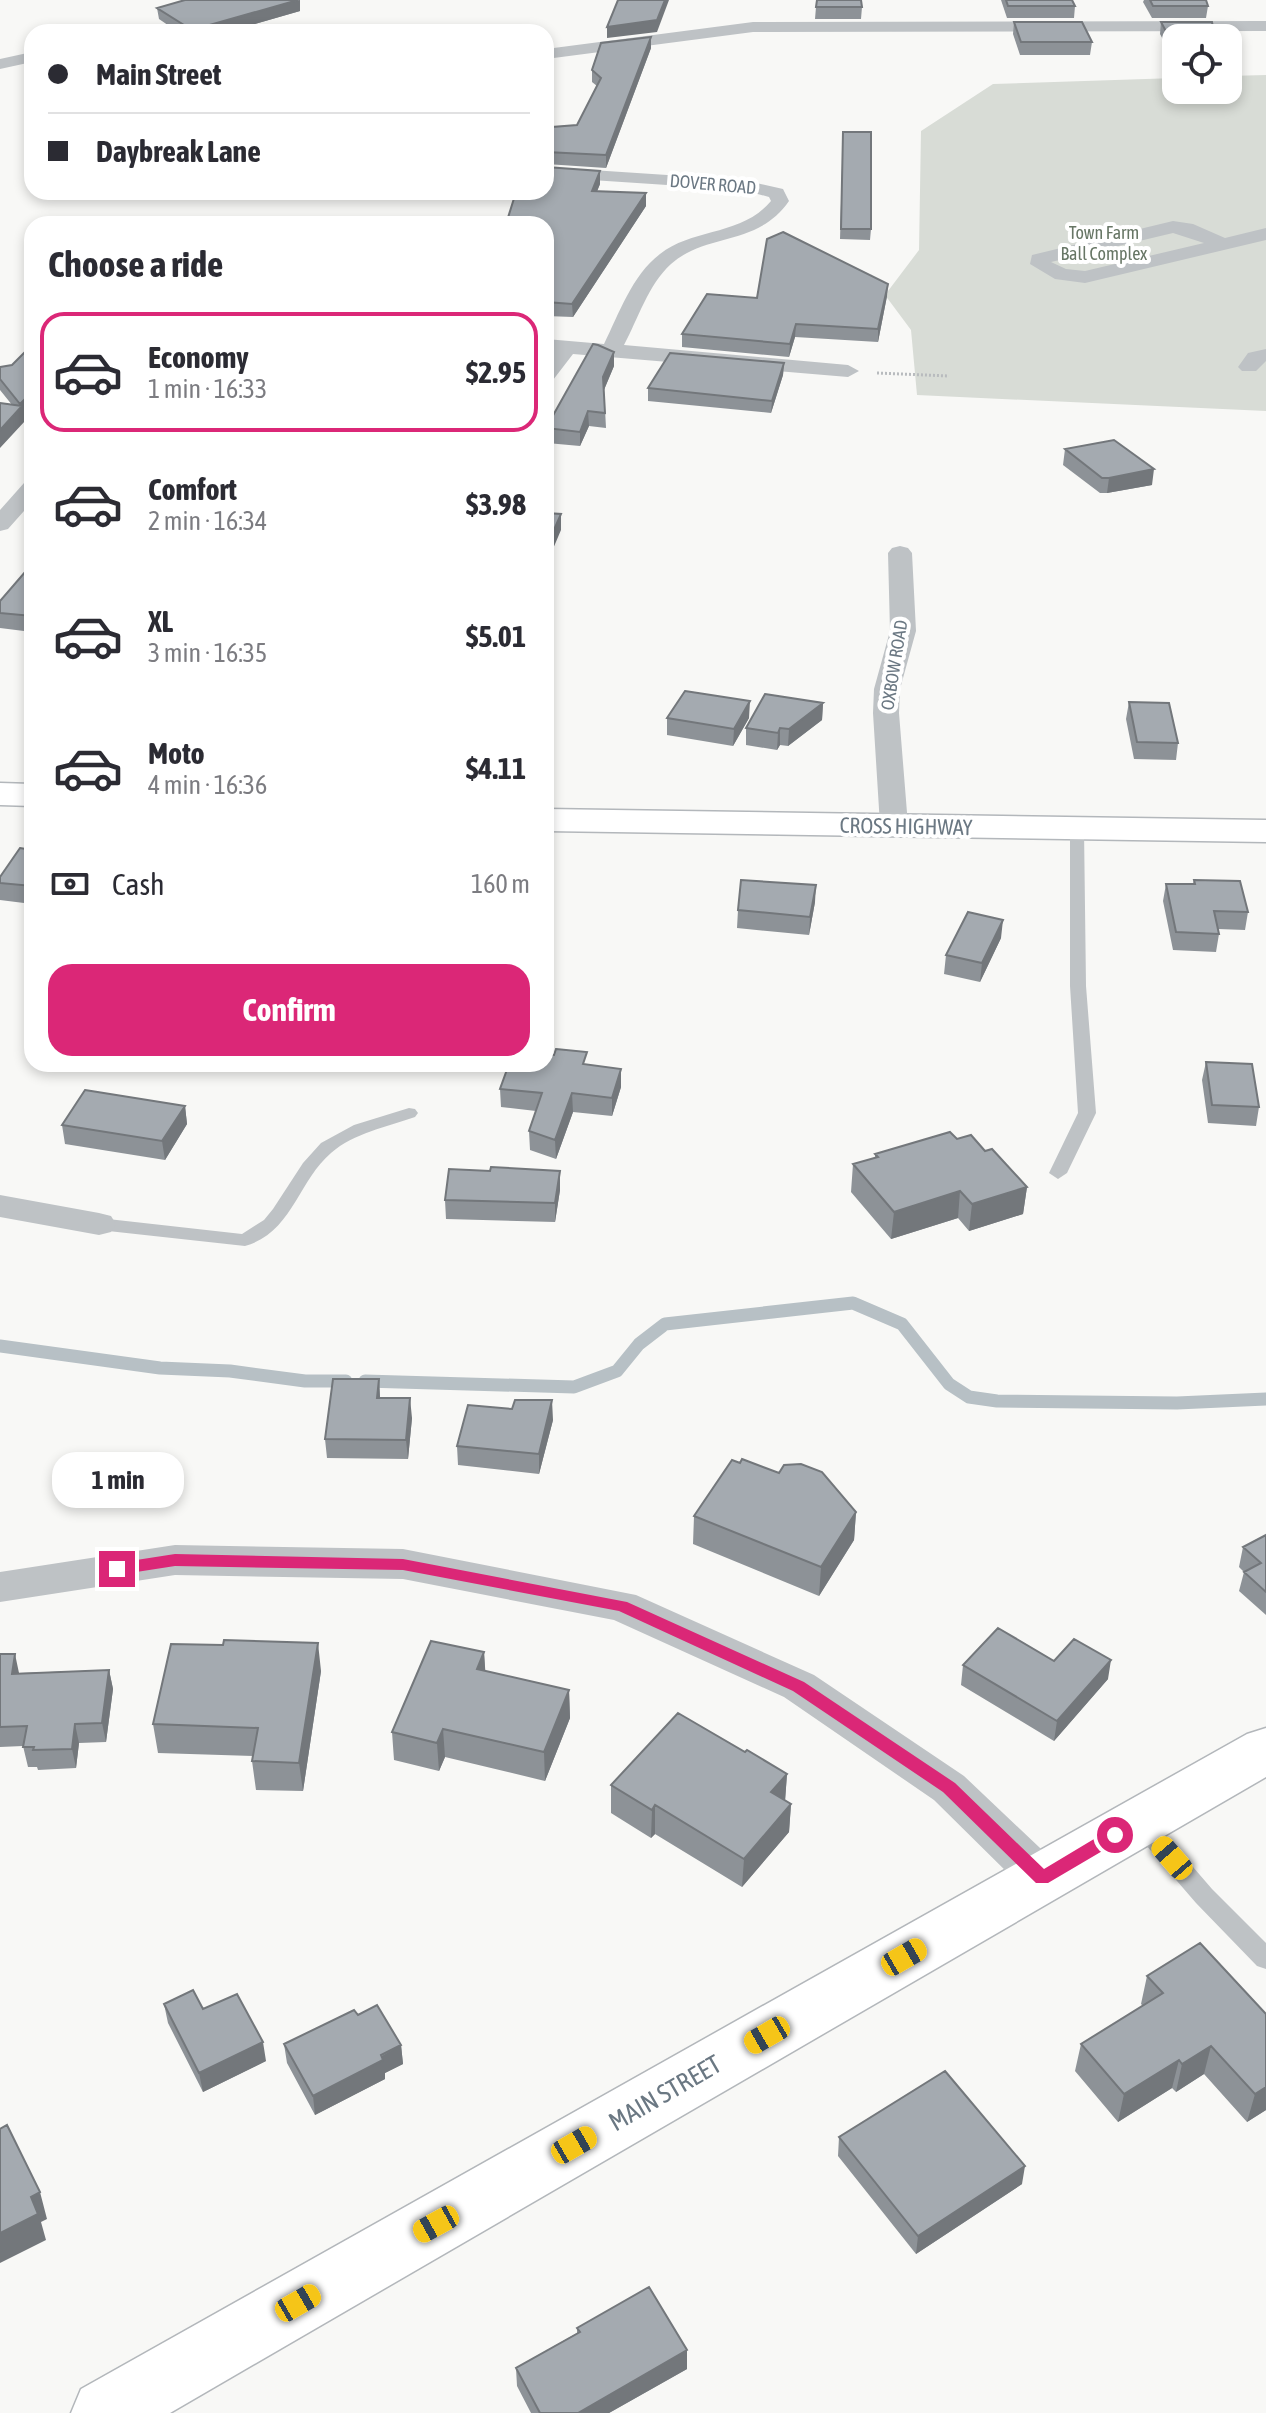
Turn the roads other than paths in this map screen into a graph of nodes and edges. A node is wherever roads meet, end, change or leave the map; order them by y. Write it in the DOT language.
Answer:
graph roads {
  1 [pos="1266,26"];
  2 [pos="554,53"];
  3 [pos="0,54"];
  4 [pos="24,57"];
  5 [pos="24,58"];
  6 [pos="0,64"];
  7 [pos="554,173"];
  8 [pos="1266,234"];
  9 [pos="1220,243"];
  10 [pos="556,346"];
  11 [pos="611,351"];
  12 [pos="848,371"];
  13 [pos="24,497"];
  14 [pos="0,524"];
  15 [pos="900,553"];
  16 [pos="0,794"];
  17 [pos="24,795"];
  18 [pos="554,820"];
  19 [pos="894,825"];
  20 [pos="1077,829"];
  21 [pos="1266,831"];
  22 [pos="409,1113"];
  23 [pos="1058,1173"];
  24 [pos="0,1206"];
  25 [pos="99,1224"];
  26 [pos="0,1587"];
  27 [pos="1266,1750"];
  28 [pos="1140,1821"];
  29 [pos="1042,1878"];
  30 [pos="1266,1959"];
  31 [pos="105,2413"];
  1 -- 2 [label="street"];
  3 -- 4 [label="street"];
  5 -- 6 [label="street"];
  7 -- 11 [label="street, DOVER ROAD"];
  8 -- 9 [label="street"];
  9 -- 9 [label="street"];
  10 -- 11 [label="street"];
  11 -- 12 [label="street"];
  13 -- 14 [label="street"];
  15 -- 19 [label="street, OXBOW ROAD"];
  16 -- 17 [label="main road"];
  18 -- 19 [label="main road, CROSS HIGHWAY"];
  19 -- 20 [label="main road, CROSS HIGHWAY"];
  20 -- 21 [label="main road, CROSS HIGHWAY"];
  20 -- 23 [label="lane"];
  22 -- 25 [label="lane"];
  24 -- 25 [label="street"];
  26 -- 29 [label="street"];
  27 -- 28 [label="main road, MAIN STREET"];
  28 -- 29 [label="main road, MAIN STREET"];
  28 -- 30 [label="lane"];
  29 -- 31 [label="main road, MAIN STREET"];
}
